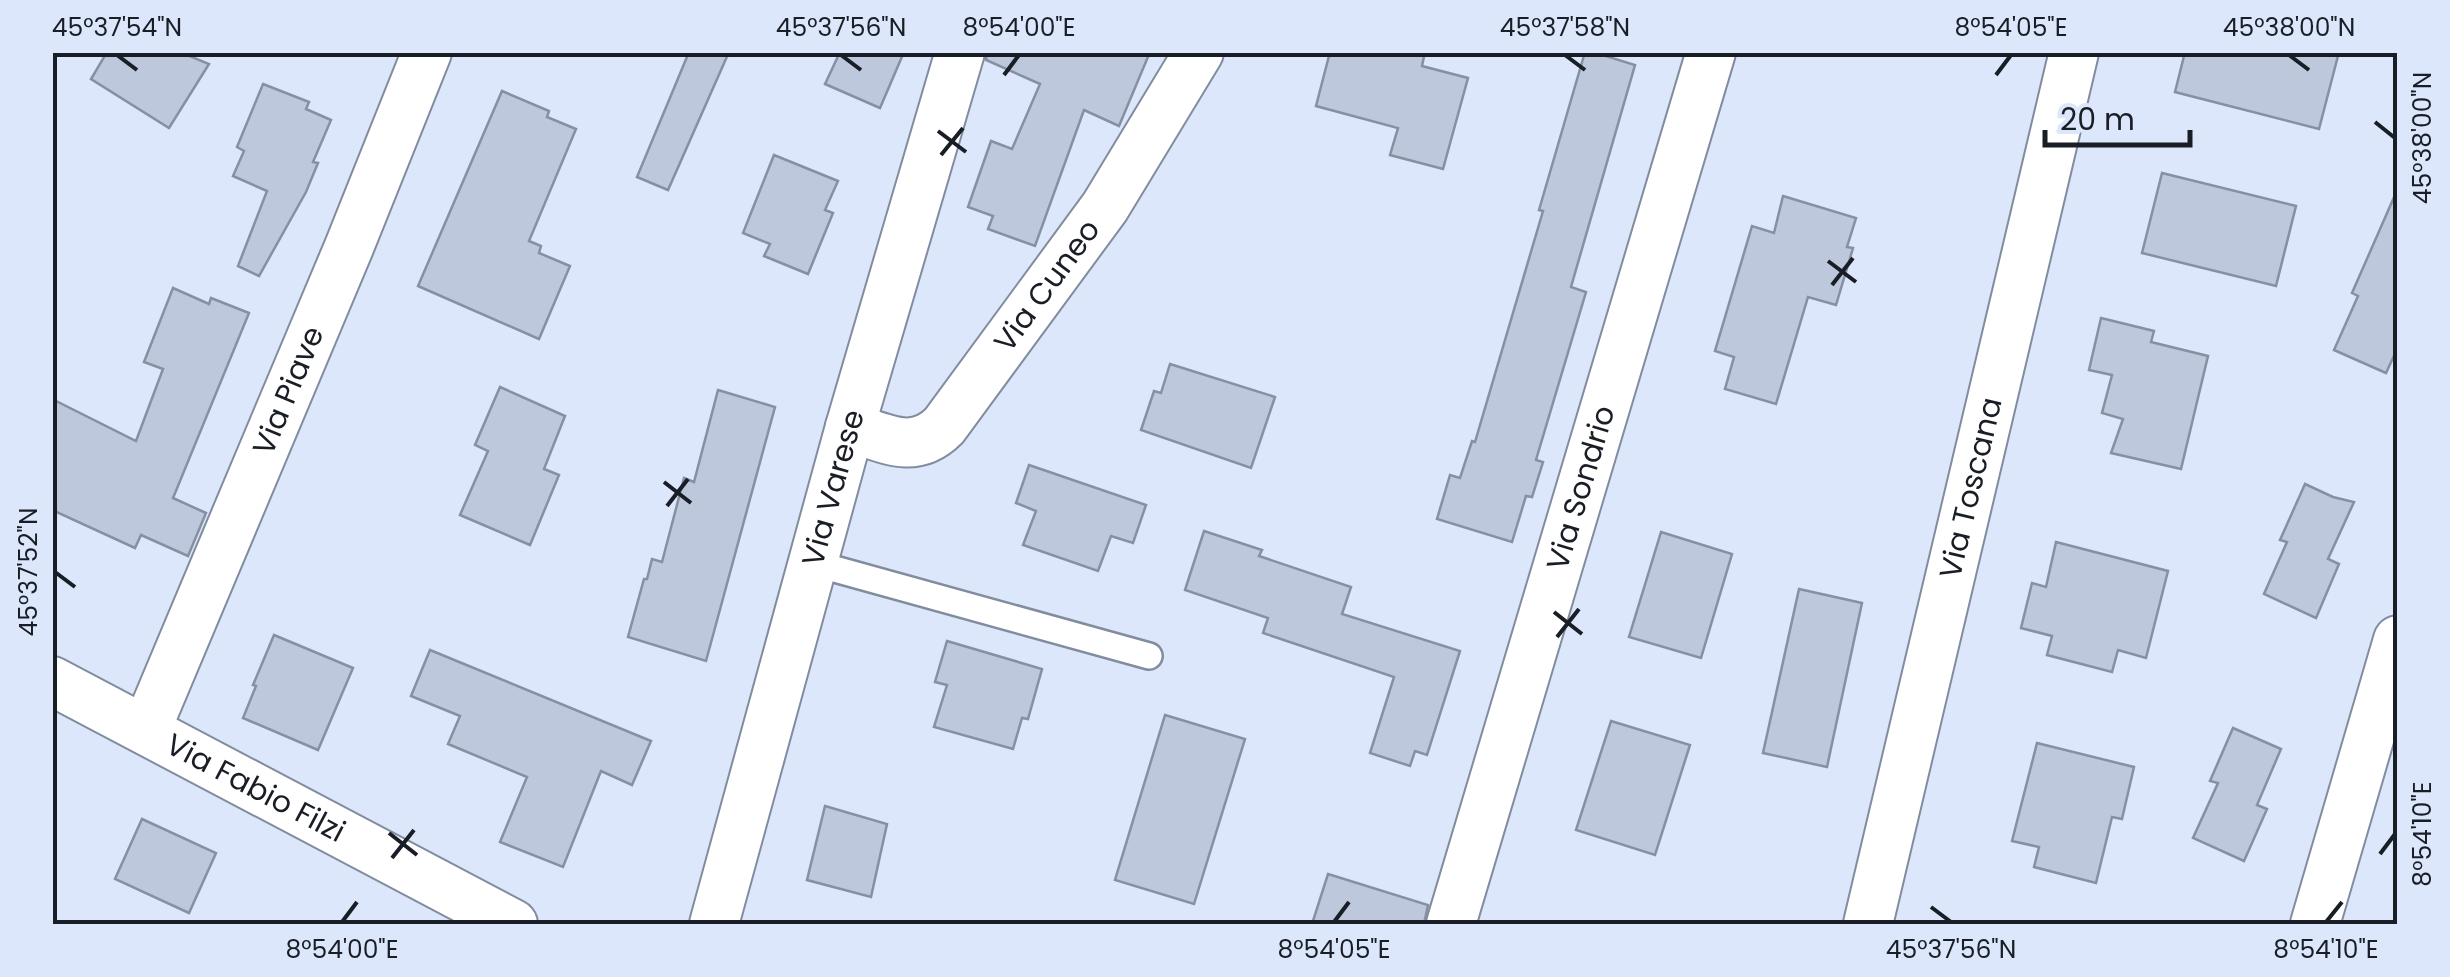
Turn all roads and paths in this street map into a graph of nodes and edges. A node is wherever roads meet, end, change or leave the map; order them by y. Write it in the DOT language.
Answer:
graph roads {
  1 [pos="426,52"];
  2 [pos="960,52"];
  3 [pos="1199,52"];
  4 [pos="1711,52"];
  5 [pos="2074,52"];
  6 [pos="850,428"];
  7 [pos="813,562"];
  8 [pos="2398,640"];
  9 [pos="1150,656"];
  10 [pos="52,681"];
  11 [pos="146,730"];
  12 [pos="514,924"];
  13 [pos="714,924"];
  14 [pos="1452,924"];
  15 [pos="1868,924"];
  16 [pos="2315,924"];
  1 -- 11 [label="street, Via Piave"];
  2 -- 6 [label="street, Via Varese"];
  3 -- 6 [label="street, Via Cuneo"];
  4 -- 14 [label="street, Via Sondrio"];
  5 -- 15 [label="street, Via Toscana"];
  6 -- 7 [label="street, Via Varese"];
  7 -- 9 [label="lane"];
  7 -- 13 [label="street, Via Varese"];
  8 -- 16 [label="street"];
  10 -- 11 [label="street, Via Fabio Filzi"];
  11 -- 12 [label="street, Via Fabio Filzi"];
}
